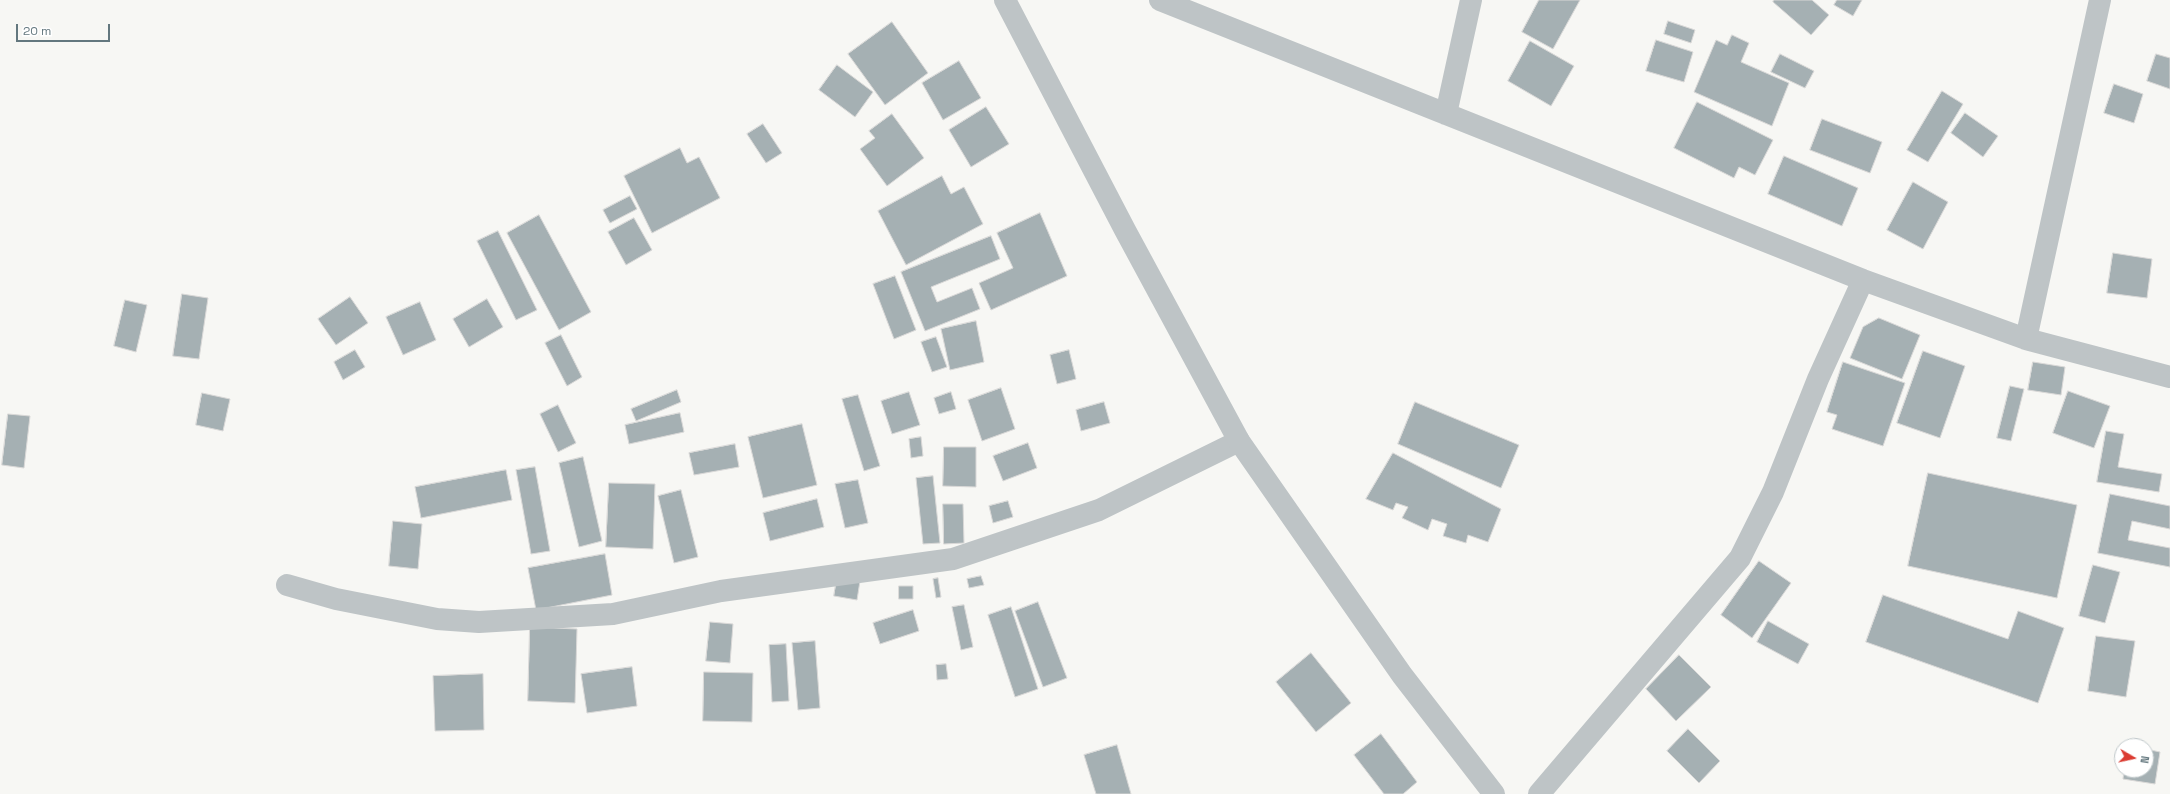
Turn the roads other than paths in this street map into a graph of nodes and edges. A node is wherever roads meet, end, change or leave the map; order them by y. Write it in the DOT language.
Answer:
graph roads {
  1 [pos="1006,0"];
  2 [pos="1160,0"];
  3 [pos="1471,0"];
  4 [pos="2100,0"];
  5 [pos="1446,114"];
  6 [pos="1863,280"];
  7 [pos="2026,339"];
  8 [pos="2170,377"];
  9 [pos="1239,441"];
  10 [pos="287,585"];
  11 [pos="1494,794"];
  12 [pos="1539,794"];
  1 -- 9 [label="street"];
  2 -- 5 [label="street"];
  3 -- 5 [label="street"];
  4 -- 7 [label="street"];
  5 -- 6 [label="street"];
  6 -- 7 [label="street"];
  6 -- 12 [label="street"];
  7 -- 8 [label="street"];
  9 -- 10 [label="street"];
  9 -- 11 [label="street"];
}
